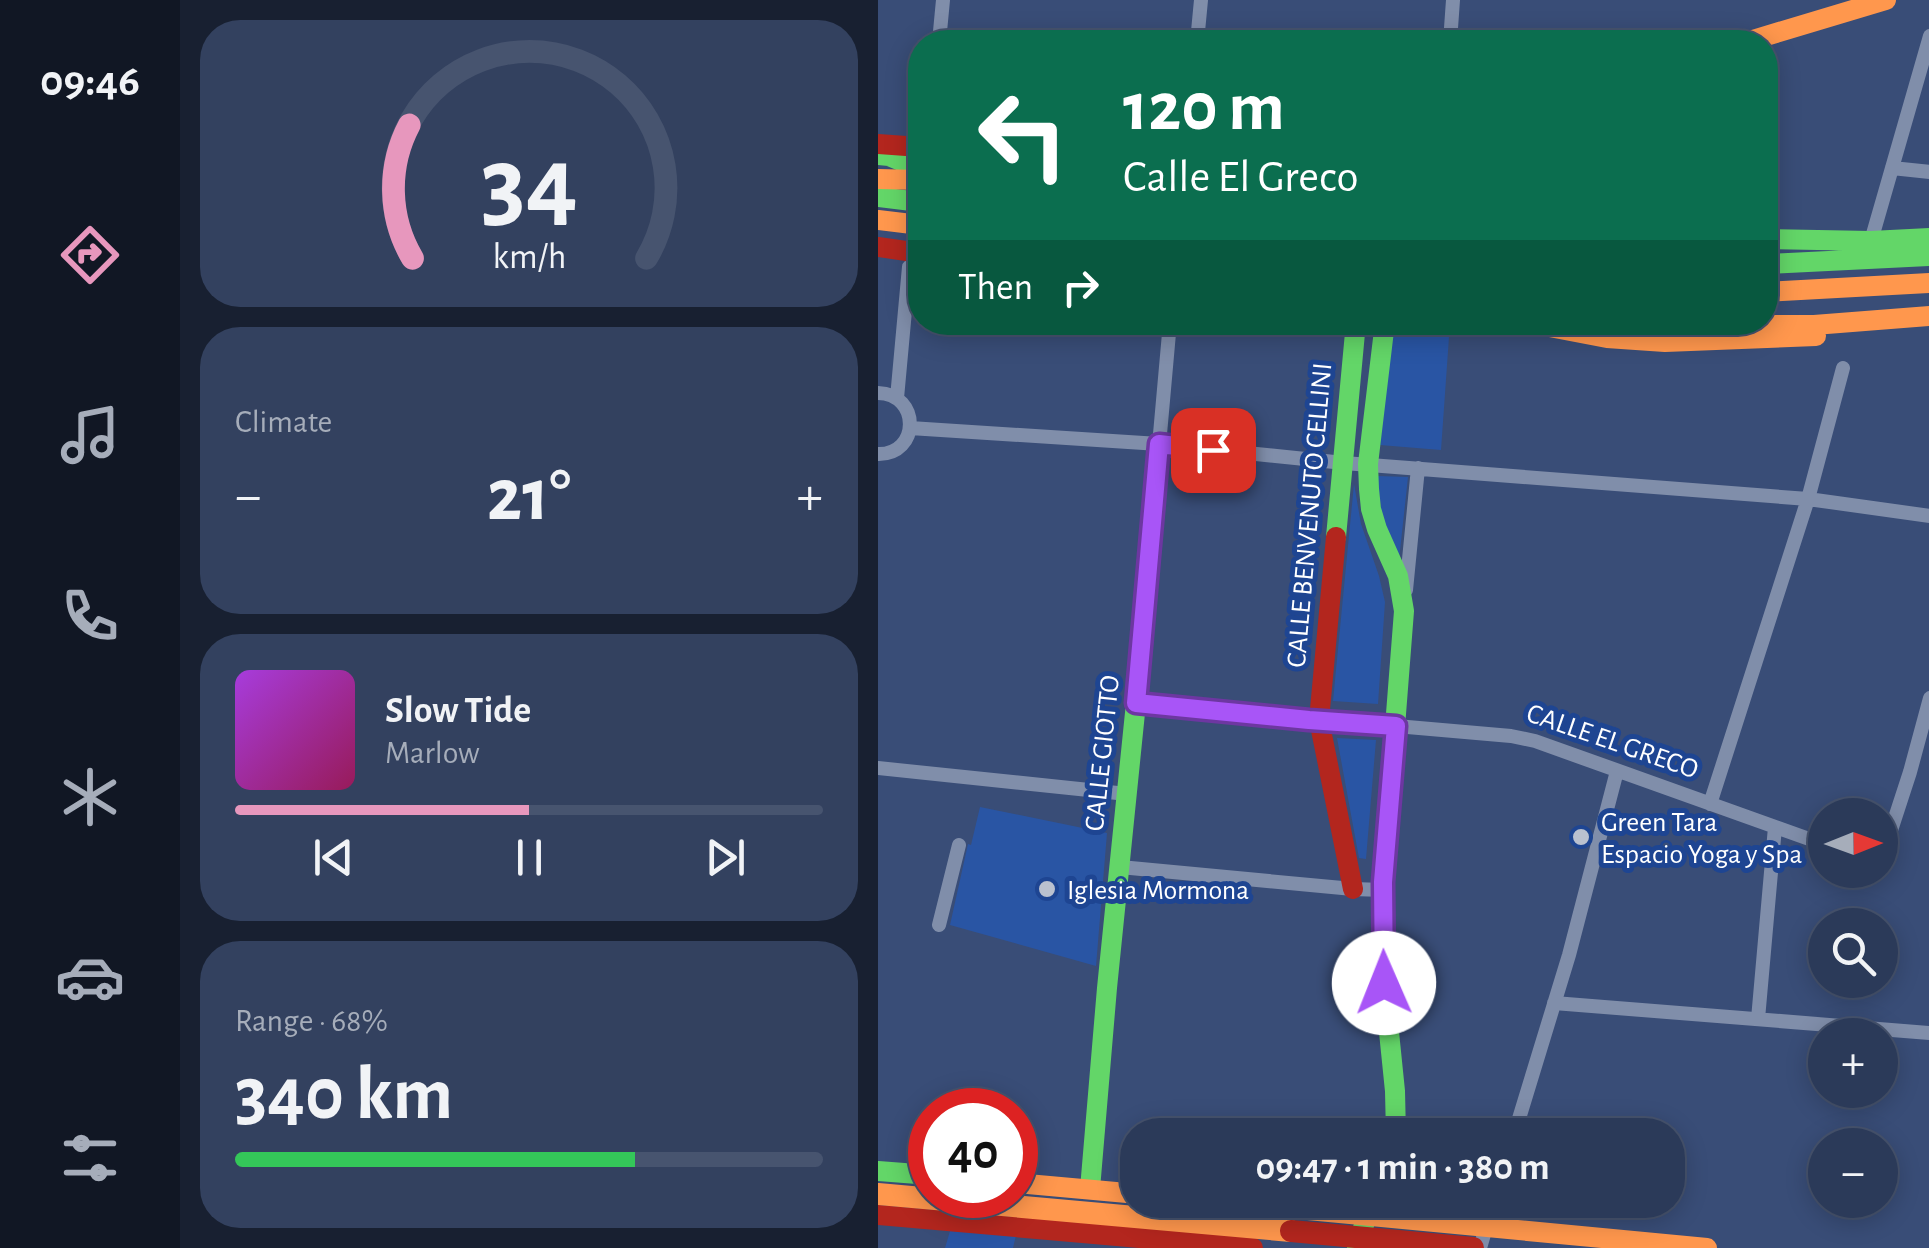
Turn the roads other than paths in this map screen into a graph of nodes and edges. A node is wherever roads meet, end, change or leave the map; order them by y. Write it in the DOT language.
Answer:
graph roads {
  1 [pos="942,0"];
  2 [pos="1200,0"];
  3 [pos="1453,0"];
  4 [pos="1886,0"];
  5 [pos="940,30"];
  6 [pos="1198,30"];
  7 [pos="1451,30"];
  8 [pos="1778,32"];
  9 [pos="1930,36"];
  10 [pos="878,144"];
  11 [pos="908,146"];
  12 [pos="878,155"];
  13 [pos="908,164"];
  14 [pos="1892,168"];
  15 [pos="1930,172"];
  16 [pos="878,179"];
  17 [pos="908,180"];
  18 [pos="878,198"];
  19 [pos="908,201"];
  20 [pos="878,220"];
  21 [pos="908,224"];
  22 [pos="878,230"];
  23 [pos="908,233"];
  24 [pos="1778,239"];
  25 [pos="1930,240"];
  26 [pos="1871,242"];
  27 [pos="878,247"];
  28 [pos="1778,247"];
  29 [pos="908,258"];
  30 [pos="1930,259"];
  31 [pos="1778,266"];
  32 [pos="1930,283"];
  33 [pos="1778,291"];
  34 [pos="1930,292"];
  35 [pos="1778,299"];
  36 [pos="908,314"];
  37 [pos="1930,316"];
  38 [pos="1778,325"];
  39 [pos="1930,325"];
  40 [pos="1169,335"];
  41 [pos="1355,335"];
  42 [pos="1383,335"];
  43 [pos="1591,335"];
  44 [pos="1843,368"];
  45 [pos="878,393"];
  46 [pos="897,398"];
  47 [pos="910,428"];
  48 [pos="1159,444"];
  49 [pos="878,454"];
  50 [pos="1344,462"];
  51 [pos="1368,464"];
  52 [pos="1418,468"];
  53 [pos="1808,498"];
  54 [pos="1930,516"];
  55 [pos="1404,611"];
  56 [pos="1930,698"];
  57 [pos="1136,703"];
  58 [pos="1318,720"];
  59 [pos="1396,726"];
  60 [pos="878,768"];
  61 [pos="1616,771"];
  62 [pos="1127,794"];
  63 [pos="1710,804"];
  64 [pos="1898,810"];
  65 [pos="1775,827"];
  66 [pos="1808,838"];
  67 [pos="958,845"];
  68 [pos="1120,867"];
  69 [pos="1353,889"];
  70 [pos="1382,890"];
  71 [pos="939,925"];
  72 [pos="1554,1003"];
  73 [pos="1758,1019"];
  74 [pos="1930,1034"];
  75 [pos="1396,1118"];
  76 [pos="1519,1118"];
  77 [pos="878,1170"];
  78 [pos="908,1173"];
  79 [pos="1038,1185"];
  80 [pos="1090,1190"];
  81 [pos="1120,1192"];
  82 [pos="878,1194"];
  83 [pos="878,1216"];
  84 [pos="1371,1218"];
  85 [pos="1407,1218"];
  86 [pos="1479,1241"];
  87 [pos="1254,1248"];
  88 [pos="1357,1248"];
  89 [pos="1708,1248"];
  1 -- 5 [label="street"];
  2 -- 6 [label="street"];
  3 -- 7 [label="street"];
  4 -- 8 [label="main road"];
  9 -- 14 [label="street"];
  10 -- 11 [label="main road"];
  12 -- 13 [label="main road"];
  14 -- 15 [label="street"];
  14 -- 26 [label="street"];
  16 -- 17 [label="main road"];
  18 -- 19 [label="main road"];
  20 -- 21 [label="main road"];
  22 -- 23 [label="main road"];
  24 -- 26 [label="main road"];
  25 -- 26 [label="main road"];
  25 -- 28 [label="main road"];
  27 -- 29 [label="main road"];
  30 -- 31 [label="main road"];
  32 -- 33 [label="main road"];
  34 -- 35 [label="main road"];
  36 -- 46 [label="street"];
  37 -- 38 [label="main road"];
  39 -- 43 [label="main road"];
  40 -- 48 [label="street, CALLE GIOTTO"];
  41 -- 50 [label="main road, CALLE BENVENUTO CELLINI"];
  42 -- 51 [label="main road"];
  44 -- 53 [label="street"];
  45 -- 46 [label="street"];
  46 -- 47 [label="street"];
  47 -- 48 [label="street"];
  47 -- 49 [label="street"];
  48 -- 50 [label="street"];
  48 -- 57 [label="street, CALLE GIOTTO"];
  50 -- 51 [label="street"];
  50 -- 58 [label="main road, CALLE BENVENUTO CELLINI"];
  51 -- 52 [label="street"];
  51 -- 55 [label="main road"];
  52 -- 53 [label="street"];
  52 -- 55 [label="street"];
  53 -- 54 [label="street"];
  53 -- 63 [label="street"];
  55 -- 59 [label="main road"];
  56 -- 64 [label="street"];
  57 -- 58 [label="main road, CALLE EL GRECO"];
  57 -- 62 [label="main road, CALLE GIOTTO"];
  58 -- 59 [label="main road, CALLE EL GRECO"];
  58 -- 69 [label="main road, CALLE BENVENUTO CELLINI"];
  59 -- 61 [label="street, CALLE EL GRECO"];
  59 -- 70 [label="main road"];
  60 -- 62 [label="street"];
  61 -- 63 [label="street, CALLE EL GRECO"];
  61 -- 72 [label="street"];
  62 -- 68 [label="main road, CALLE GIOTTO"];
  63 -- 65 [label="street, CALLE EL GRECO"];
  65 -- 66 [label="street, CALLE EL GRECO"];
  65 -- 73 [label="street"];
  67 -- 71 [label="street"];
  68 -- 69 [label="street"];
  68 -- 80 [label="main road, CALLE GIOTTO"];
  69 -- 70 [label="street"];
  70 -- 75 [label="main road"];
  72 -- 73 [label="street"];
  72 -- 76 [label="street"];
  73 -- 74 [label="street"];
  77 -- 78 [label="main road"];
  79 -- 80 [label="main road"];
  80 -- 81 [label="main road"];
  82 -- 86 [label="main road, bridge"];
  83 -- 87 [label="main road"];
  84 -- 88 [label="main road"];
  85 -- 86 [label="main road"];
  86 -- 89 [label="main road"];
}
